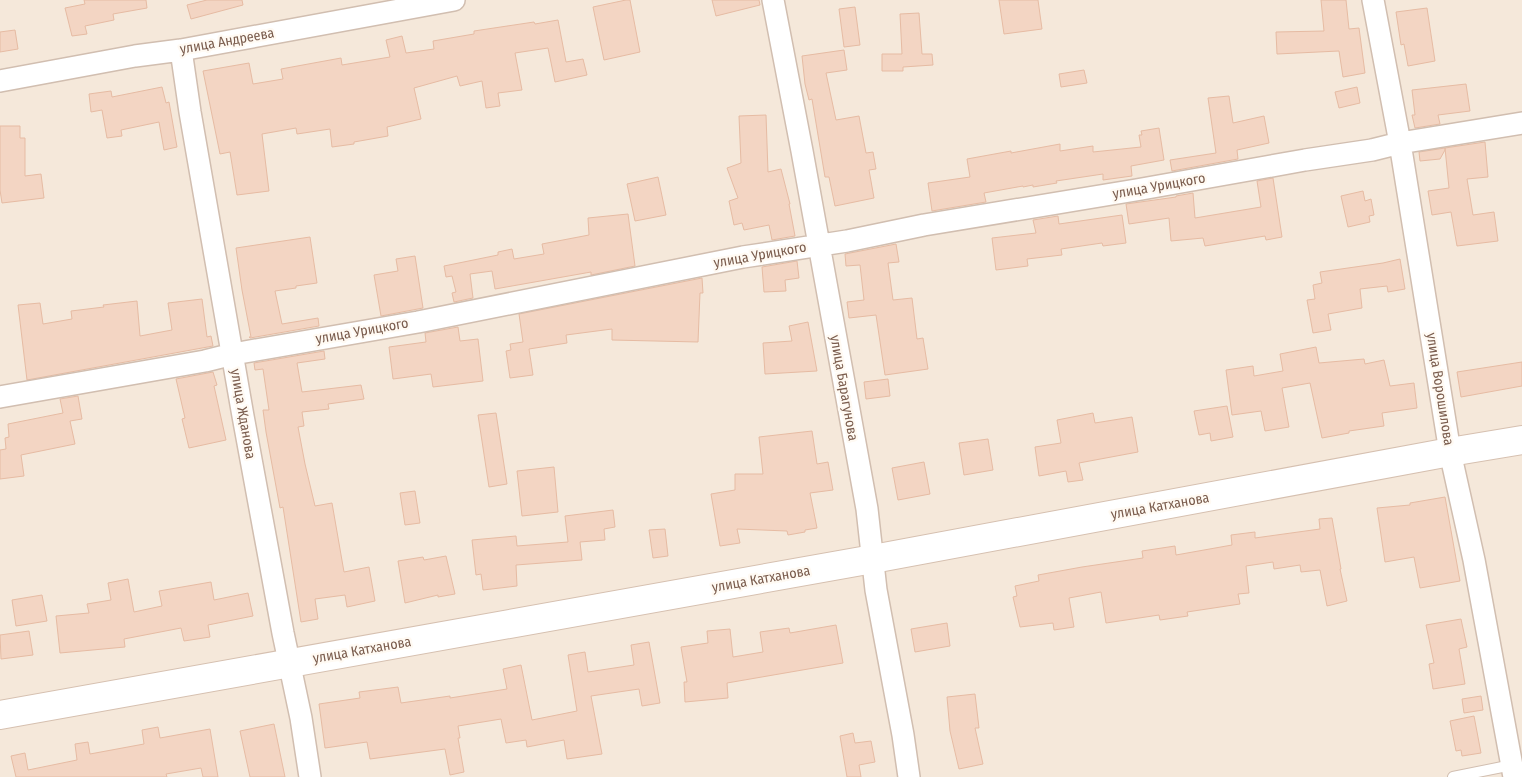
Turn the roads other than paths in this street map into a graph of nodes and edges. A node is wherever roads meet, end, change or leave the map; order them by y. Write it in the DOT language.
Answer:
graph roads {
  1 [pos="454,0"];
  2 [pos="773,0"];
  3 [pos="1373,0"];
  4 [pos="181,50"];
  5 [pos="0,81"];
  6 [pos="1522,123"];
  7 [pos="1400,143"];
  8 [pos="818,245"];
  9 [pos="233,354"];
  10 [pos="0,397"];
  11 [pos="1522,440"];
  12 [pos="1450,452"];
  13 [pos="873,559"];
  14 [pos="289,663"];
  15 [pos="0,715"];
  16 [pos="1513,771"];
  17 [pos="310,777"];
  18 [pos="909,777"];
  19 [pos="1453,777"];
  1 -- 4 [label="street, улица Андреева"];
  2 -- 8 [label="street, улица Барагунова"];
  3 -- 7 [label="street, улица Ворошилова"];
  4 -- 5 [label="street, улица Андреева"];
  4 -- 9 [label="street, улица Жданова"];
  6 -- 7 [label="street, улица Урицкого"];
  7 -- 8 [label="street, улица Урицкого"];
  7 -- 12 [label="street, улица Ворошилова"];
  8 -- 9 [label="street, улица Урицкого"];
  8 -- 13 [label="street, улица Барагунова"];
  9 -- 10 [label="street, улица Урицкого"];
  9 -- 14 [label="street, улица Жданова"];
  11 -- 12 [label="street, улица Катханова"];
  12 -- 13 [label="street, улица Катханова"];
  12 -- 16 [label="street, улица Ворошилова"];
  13 -- 14 [label="street, улица Катханова"];
  13 -- 18 [label="street, улица Барагунова"];
  14 -- 15 [label="street, улица Катханова"];
  14 -- 17 [label="street, улица Жданова"];
  16 -- 19 [label="lane"];
}
